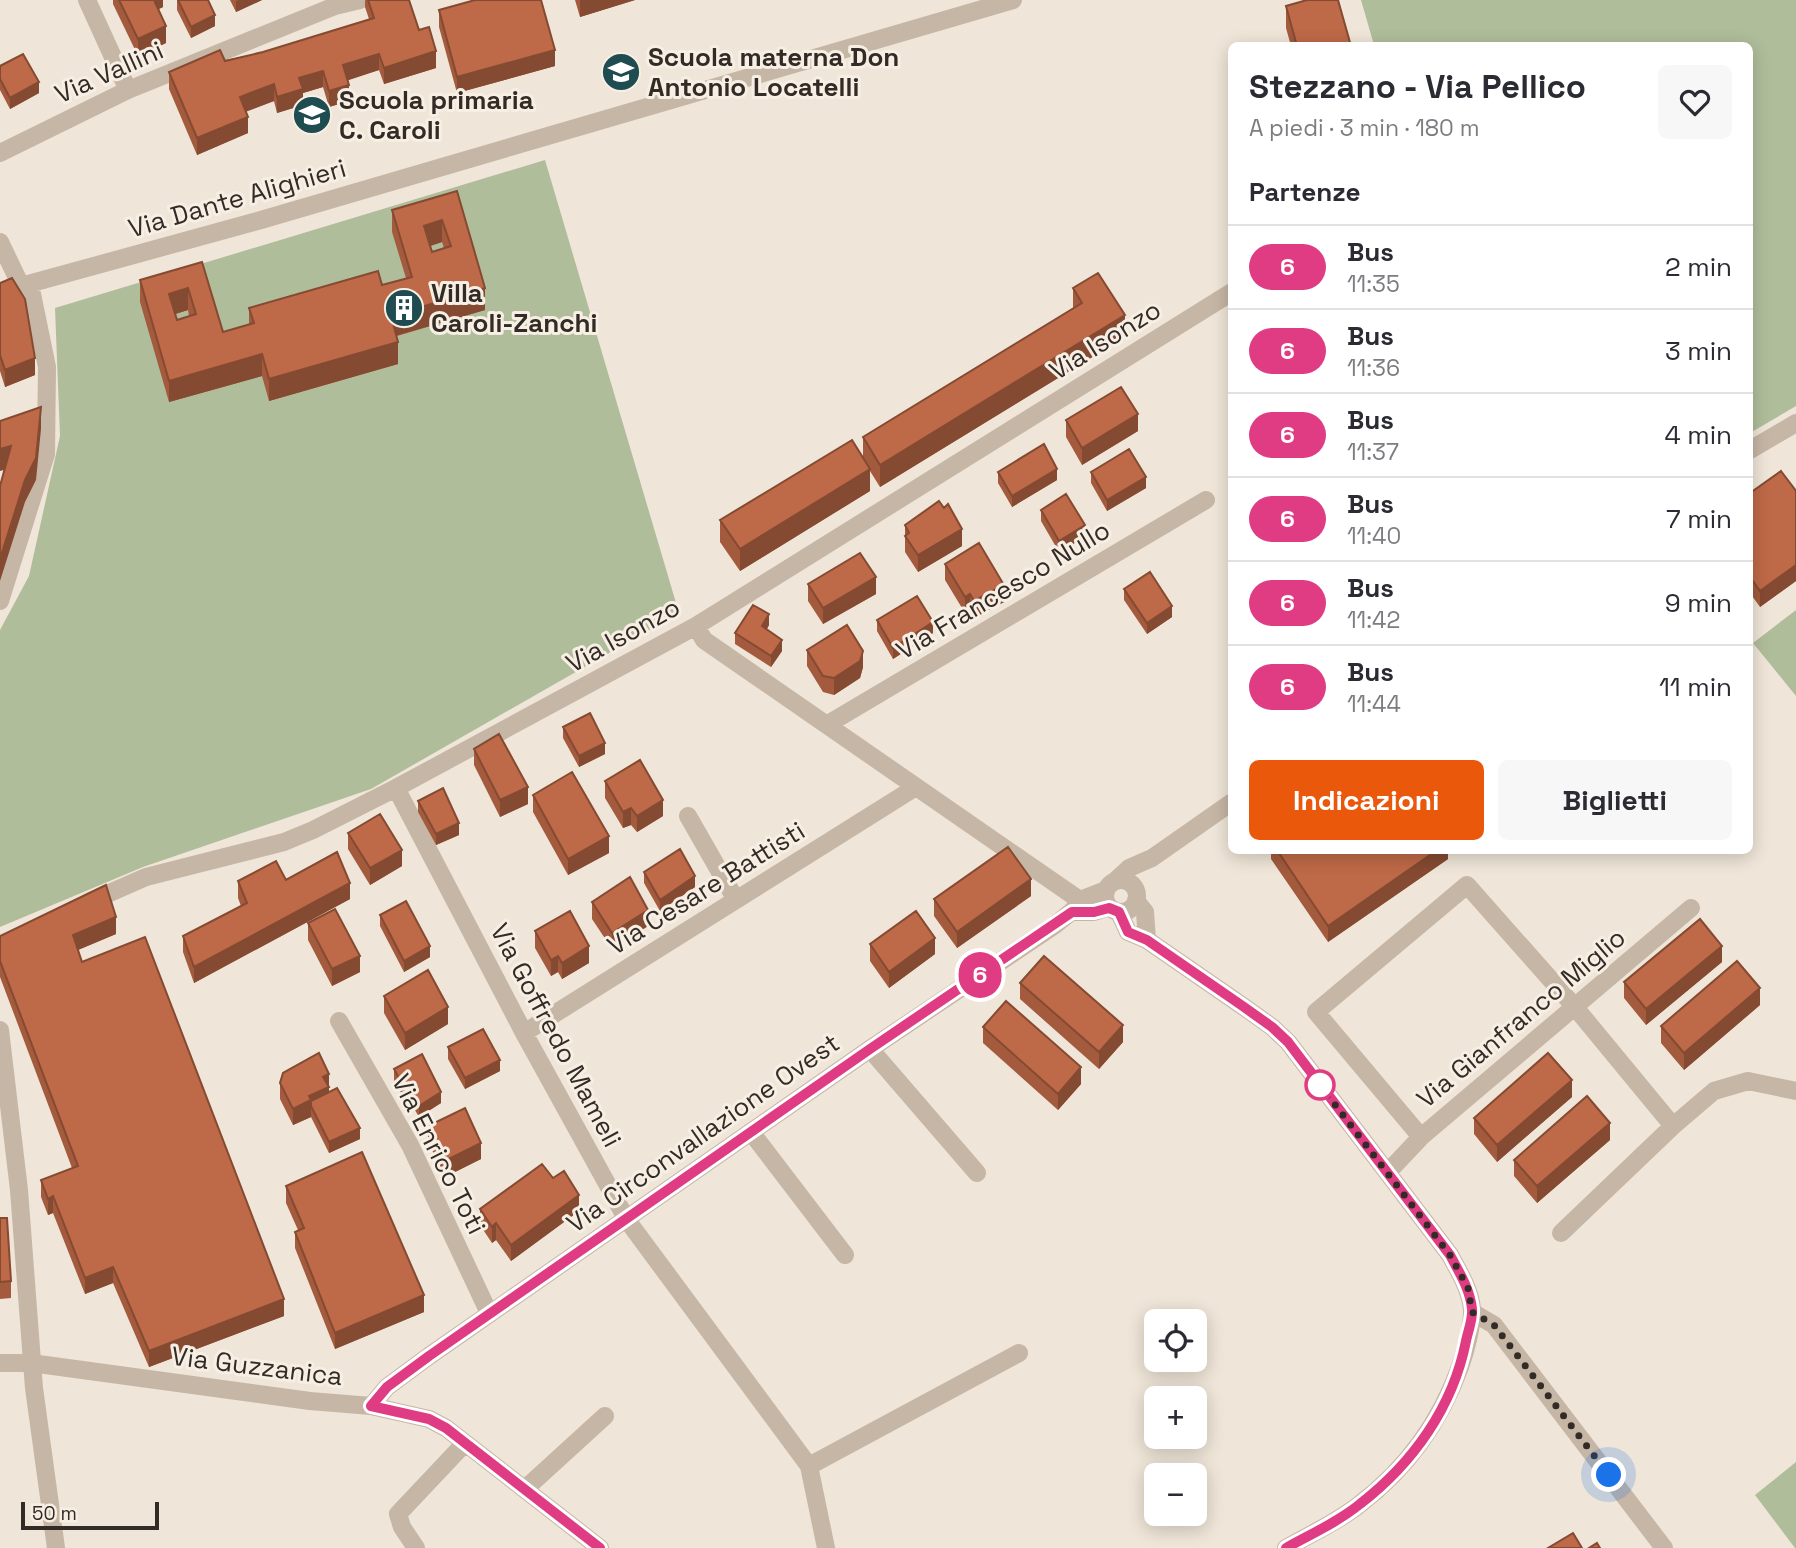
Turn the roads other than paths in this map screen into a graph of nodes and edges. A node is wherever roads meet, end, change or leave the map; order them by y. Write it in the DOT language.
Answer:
graph roads {
  1 [pos="87,0"];
  2 [pos="360,0"];
  3 [pos="1013,0"];
  4 [pos="334,3"];
  5 [pos="128,90"];
  6 [pos="0,153"];
  7 [pos="0,242"];
  8 [pos="26,285"];
  9 [pos="0,294"];
  10 [pos="1228,294"];
  11 [pos="1796,423"];
  12 [pos="1753,448"];
  13 [pos="1206,500"];
  14 [pos="0,601"];
  15 [pos="696,626"];
  16 [pos="828,724"];
  17 [pos="916,787"];
  18 [pos="396,788"];
  19 [pos="1228,805"];
  20 [pos="688,816"];
  21 [pos="1152,858"];
  22 [pos="1112,897"];
  23 [pos="1137,897"];
  24 [pos="736,900"];
  25 [pos="1076,907"];
  26 [pos="1691,908"];
  27 [pos="71,912"];
  28 [pos="1147,940"];
  29 [pos="1574,1006"];
  30 [pos="338,1021"];
  31 [pos="0,1030"];
  32 [pos="524,1033"];
  33 [pos="870,1049"];
  34 [pos="1796,1091"];
  35 [pos="1673,1126"];
  36 [pos="751,1132"];
  37 [pos="1421,1137"];
  38 [pos="1388,1172"];
  39 [pos="976,1173"];
  40 [pos="19,1190"];
  41 [pos="0,1193"];
  42 [pos="626,1220"];
  43 [pos="1561,1233"];
  44 [pos="845,1255"];
  45 [pos="1472,1312"];
  46 [pos="489,1313"];
  47 [pos="1019,1353"];
  48 [pos="0,1363"];
  49 [pos="31,1363"];
  50 [pos="371,1406"];
  51 [pos="604,1416"];
  52 [pos="465,1443"];
  53 [pos="809,1466"];
  54 [pos="525,1489"];
  55 [pos="56,1548"];
  56 [pos="416,1548"];
  57 [pos="600,1548"];
  58 [pos="826,1548"];
  59 [pos="1286,1548"];
  60 [pos="1664,1548"];
  1 -- 5 [label="street"];
  2 -- 4 [label="street, Via Vallini"];
  3 -- 8 [label="street, Via Dante Alighieri"];
  4 -- 5 [label="street, Via Vallini"];
  5 -- 6 [label="street, Via Vallini"];
  7 -- 8 [label="street"];
  8 -- 9 [label="street, Via Dante Alighieri"];
  8 -- 14 [label="street"];
  10 -- 15 [label="street, Via Isonzo"];
  11 -- 12 [label="street"];
  13 -- 16 [label="street, Via Francesco Nullo"];
  15 -- 16 [label="street"];
  15 -- 18 [label="street, Via Isonzo"];
  16 -- 17 [label="street"];
  17 -- 24 [label="street, Via Cesare Battisti"];
  17 -- 25 [label="street"];
  18 -- 27 [label="street, Via Isonzo"];
  18 -- 32 [label="street, Via Goffredo Mameli"];
  19 -- 21 [label="street, Via Circonvallazione Ovest"];
  20 -- 24 [label="street"];
  21 -- 22 [label="street, Via Circonvallazione Ovest"];
  21 -- 23 [label="street"];
  22 -- 23 [label="street"];
  22 -- 23 [label="street"];
  22 -- 25 [label="street, Via Circonvallazione Ovest"];
  22 -- 28 [label="street"];
  23 -- 28 [label="street"];
  24 -- 32 [label="street, Via Cesare Battisti"];
  25 -- 33 [label="street, Via Circonvallazione Ovest"];
  26 -- 29 [label="street, Via Gianfranco Miglio"];
  28 -- 38 [label="street"];
  29 -- 35 [label="street"];
  29 -- 37 [label="street, Via Gianfranco Miglio"];
  29 -- 37 [label="street"];
  30 -- 46 [label="street, Via Enrico Toti"];
  31 -- 40 [label="street"];
  32 -- 42 [label="street, Via Goffredo Mameli"];
  33 -- 36 [label="street, Via Circonvallazione Ovest"];
  33 -- 39 [label="street"];
  34 -- 35 [label="street"];
  35 -- 43 [label="street"];
  36 -- 42 [label="street, Via Circonvallazione Ovest"];
  36 -- 44 [label="street"];
  37 -- 38 [label="street, Via Gianfranco Miglio"];
  38 -- 45 [label="street"];
  40 -- 41 [label="street"];
  40 -- 49 [label="street"];
  42 -- 46 [label="street, Via Circonvallazione Ovest"];
  42 -- 53 [label="street, Via Goffredo Mameli"];
  45 -- 59 [label="street"];
  45 -- 60 [label="street"];
  46 -- 50 [label="street, Via Circonvallazione Ovest"];
  47 -- 53 [label="street"];
  48 -- 49 [label="street, Via Guzzanica"];
  49 -- 50 [label="street, Via Guzzanica"];
  49 -- 55 [label="street"];
  50 -- 52 [label="street, Via Guzzanica"];
  51 -- 54 [label="street"];
  52 -- 54 [label="street, Via Guzzanica"];
  52 -- 56 [label="street"];
  53 -- 58 [label="street, Via Goffredo Mameli"];
  54 -- 57 [label="street, Via Guzzanica"];
}
